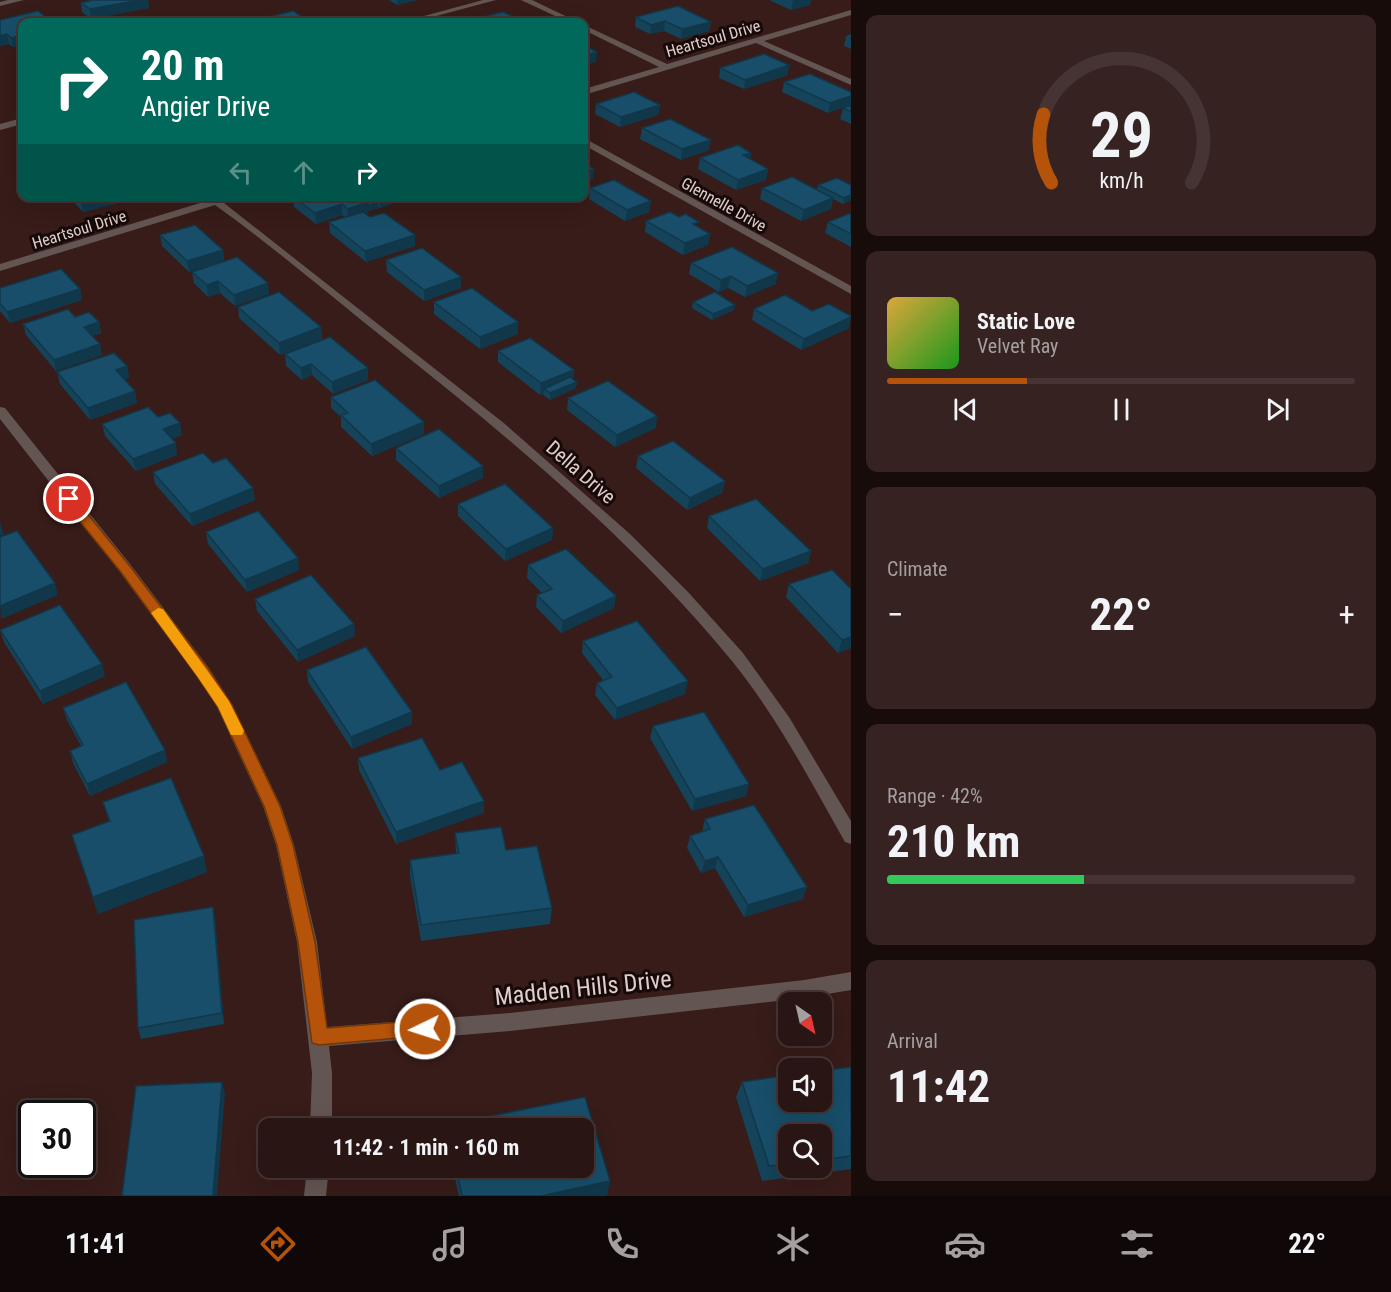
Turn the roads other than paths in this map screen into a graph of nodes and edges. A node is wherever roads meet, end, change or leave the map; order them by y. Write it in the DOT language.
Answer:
graph roads {
  1 [pos="20,0"];
  2 [pos="492,0"];
  3 [pos="525,0"];
  4 [pos="0,4"];
  5 [pos="851,12"];
  6 [pos="422,18"];
  7 [pos="565,18"];
  8 [pos="588,29"];
  9 [pos="758,41"];
  10 [pos="666,67"];
  11 [pos="851,82"];
  12 [pos="588,91"];
  13 [pos="18,122"];
  14 [pos="0,127"];
  15 [pos="588,143"];
  16 [pos="220,201"];
  17 [pos="217,202"];
  18 [pos="0,268"];
  19 [pos="851,291"];
  20 [pos="0,411"];
  21 [pos="851,837"];
  22 [pos="851,981"];
  23 [pos="319,1037"];
  24 [pos="321,1118"];
  25 [pos="317,1178"];
  26 [pos="315,1196"];
  1 -- 4 [label="street"];
  2 -- 6 [label="street"];
  3 -- 7 [label="street"];
  5 -- 9 [label="street, Heartsoul Drive"];
  8 -- 10 [label="street"];
  9 -- 10 [label="street, Heartsoul Drive"];
  9 -- 11 [label="street"];
  10 -- 12 [label="street, Heartsoul Drive"];
  13 -- 14 [label="street"];
  15 -- 19 [label="street, Glennelle Drive"];
  16 -- 17 [label="street, Heartsoul Drive"];
  17 -- 18 [label="street, Heartsoul Drive"];
  17 -- 21 [label="street, Della Drive"];
  20 -- 23 [label="street"];
  22 -- 23 [label="street, Madden Hills Drive"];
  23 -- 24 [label="street"];
  25 -- 26 [label="street"];
}
